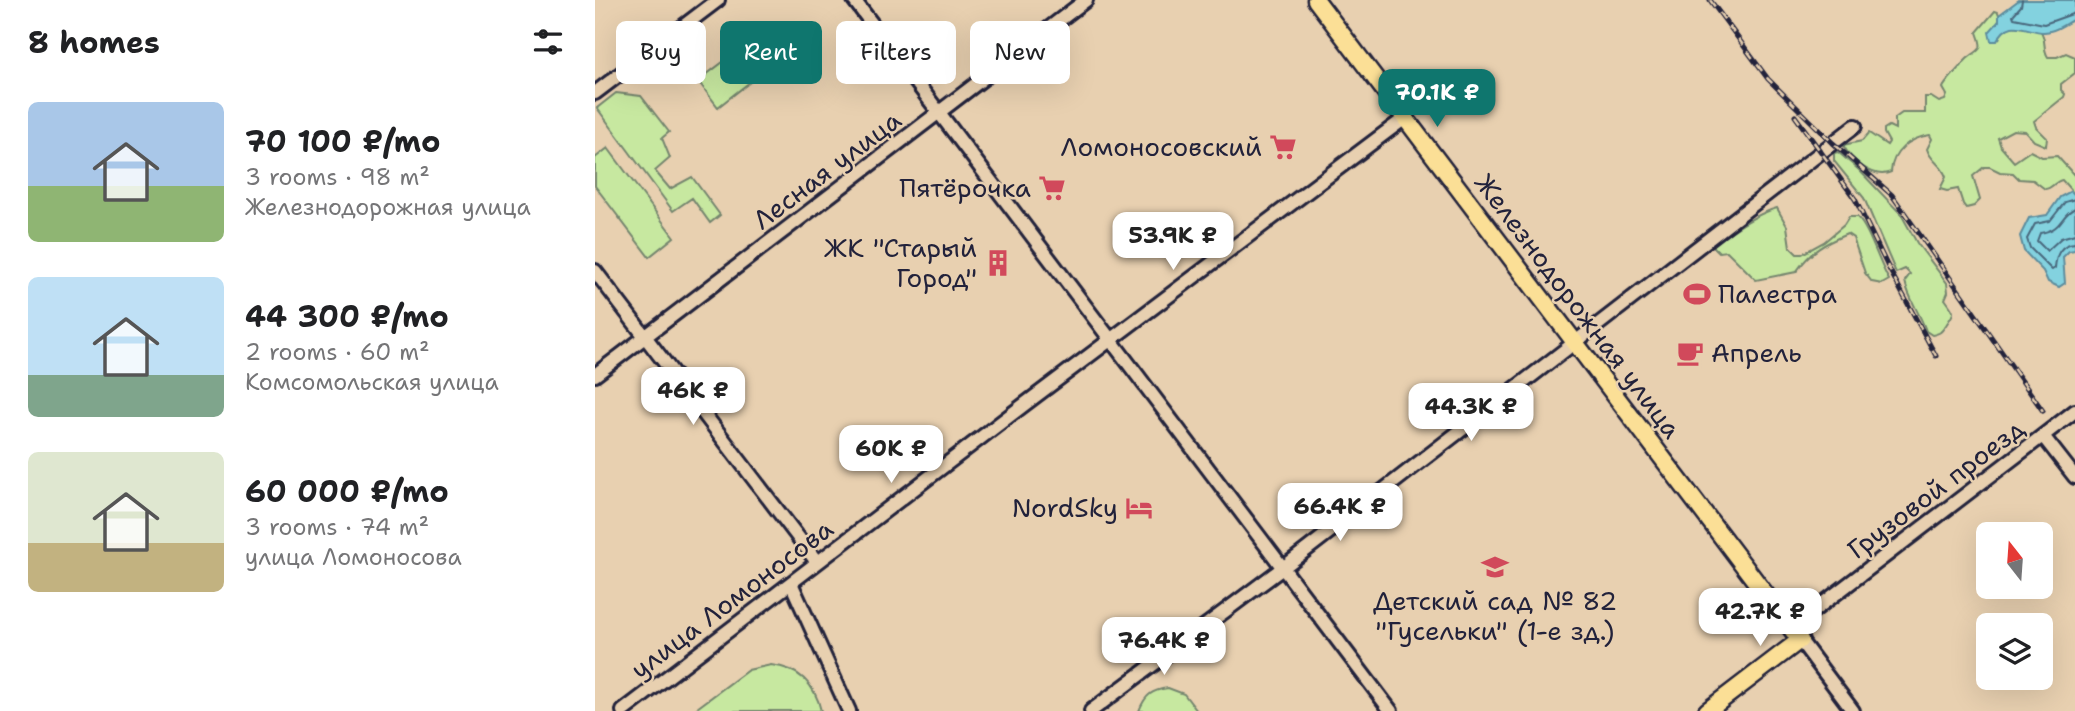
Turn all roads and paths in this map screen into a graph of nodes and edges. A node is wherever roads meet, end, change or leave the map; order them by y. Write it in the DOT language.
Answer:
graph roads {
  1 [pos="718,0"];
  2 [pos="854,0"];
  3 [pos="1086,0"];
  4 [pos="1316,0"];
  5 [pos="595,93"];
  6 [pos="939,112"];
  7 [pos="1405,118"];
  8 [pos="1855,126"];
  9 [pos="595,271"];
  10 [pos="645,337"];
  11 [pos="1112,339"];
  12 [pos="1574,342"];
  13 [pos="595,375"];
  14 [pos="2075,411"];
  15 [pos="2043,436"];
  16 [pos="2075,477"];
  17 [pos="817,562"];
  18 [pos="1284,567"];
  19 [pos="791,583"];
  20 [pos="1795,634"];
  21 [pos="623,711"];
  22 [pos="849,711"];
  23 [pos="1091,711"];
  24 [pos="1391,711"];
  25 [pos="1707,711"];
  26 [pos="1853,711"];
  1 -- 5 [label="street"];
  2 -- 6 [label="street"];
  3 -- 6 [label="street, Лесная улица"];
  4 -- 7 [label="main road, Железнодорожная улица"];
  6 -- 10 [label="street, Лесная улица"];
  6 -- 11 [label="street"];
  7 -- 11 [label="street, улица Ломоносова"];
  7 -- 12 [label="main road, Железнодорожная улица"];
  8 -- 12 [label="street"];
  9 -- 10 [label="street"];
  10 -- 13 [label="street, Лесная улица"];
  10 -- 17 [label="street"];
  11 -- 17 [label="street, улица Ломоносова"];
  11 -- 18 [label="street"];
  12 -- 18 [label="street"];
  12 -- 20 [label="main road, Железнодорожная улица"];
  14 -- 15 [label="street, Грузовой проезд"];
  15 -- 16 [label="street"];
  15 -- 20 [label="street, Грузовой проезд"];
  17 -- 19 [label="street, улица Ломоносова"];
  18 -- 23 [label="street"];
  18 -- 24 [label="street"];
  19 -- 21 [label="street, улица Ломоносова"];
  19 -- 22 [label="street"];
  20 -- 25 [label="main road"];
  20 -- 26 [label="street"];
}
